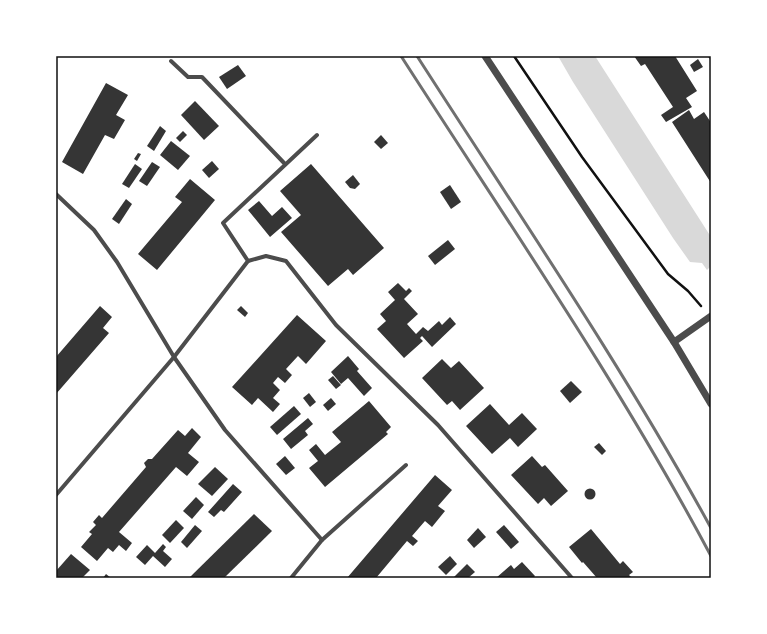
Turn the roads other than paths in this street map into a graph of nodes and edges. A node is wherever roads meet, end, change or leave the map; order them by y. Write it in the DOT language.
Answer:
graph roads {
  1 [pos="485,56"];
  2 [pos="171,61"];
  3 [pos="317,135"];
  4 [pos="285,164"];
  5 [pos="56,194"];
  6 [pos="248,261"];
  7 [pos="710,317"];
  8 [pos="674,342"];
  9 [pos="174,357"];
  10 [pos="711,404"];
  11 [pos="406,465"];
  12 [pos="56,495"];
  13 [pos="322,540"];
  14 [pos="291,578"];
  15 [pos="572,578"];
  1 -- 8 [label="street"];
  2 -- 4 [label="street"];
  3 -- 4 [label="street"];
  4 -- 6 [label="street"];
  5 -- 9 [label="street"];
  6 -- 9 [label="street"];
  6 -- 15 [label="street"];
  7 -- 8 [label="street"];
  8 -- 10 [label="street"];
  9 -- 12 [label="street"];
  9 -- 13 [label="street"];
  11 -- 13 [label="street"];
  13 -- 14 [label="street"];
}
